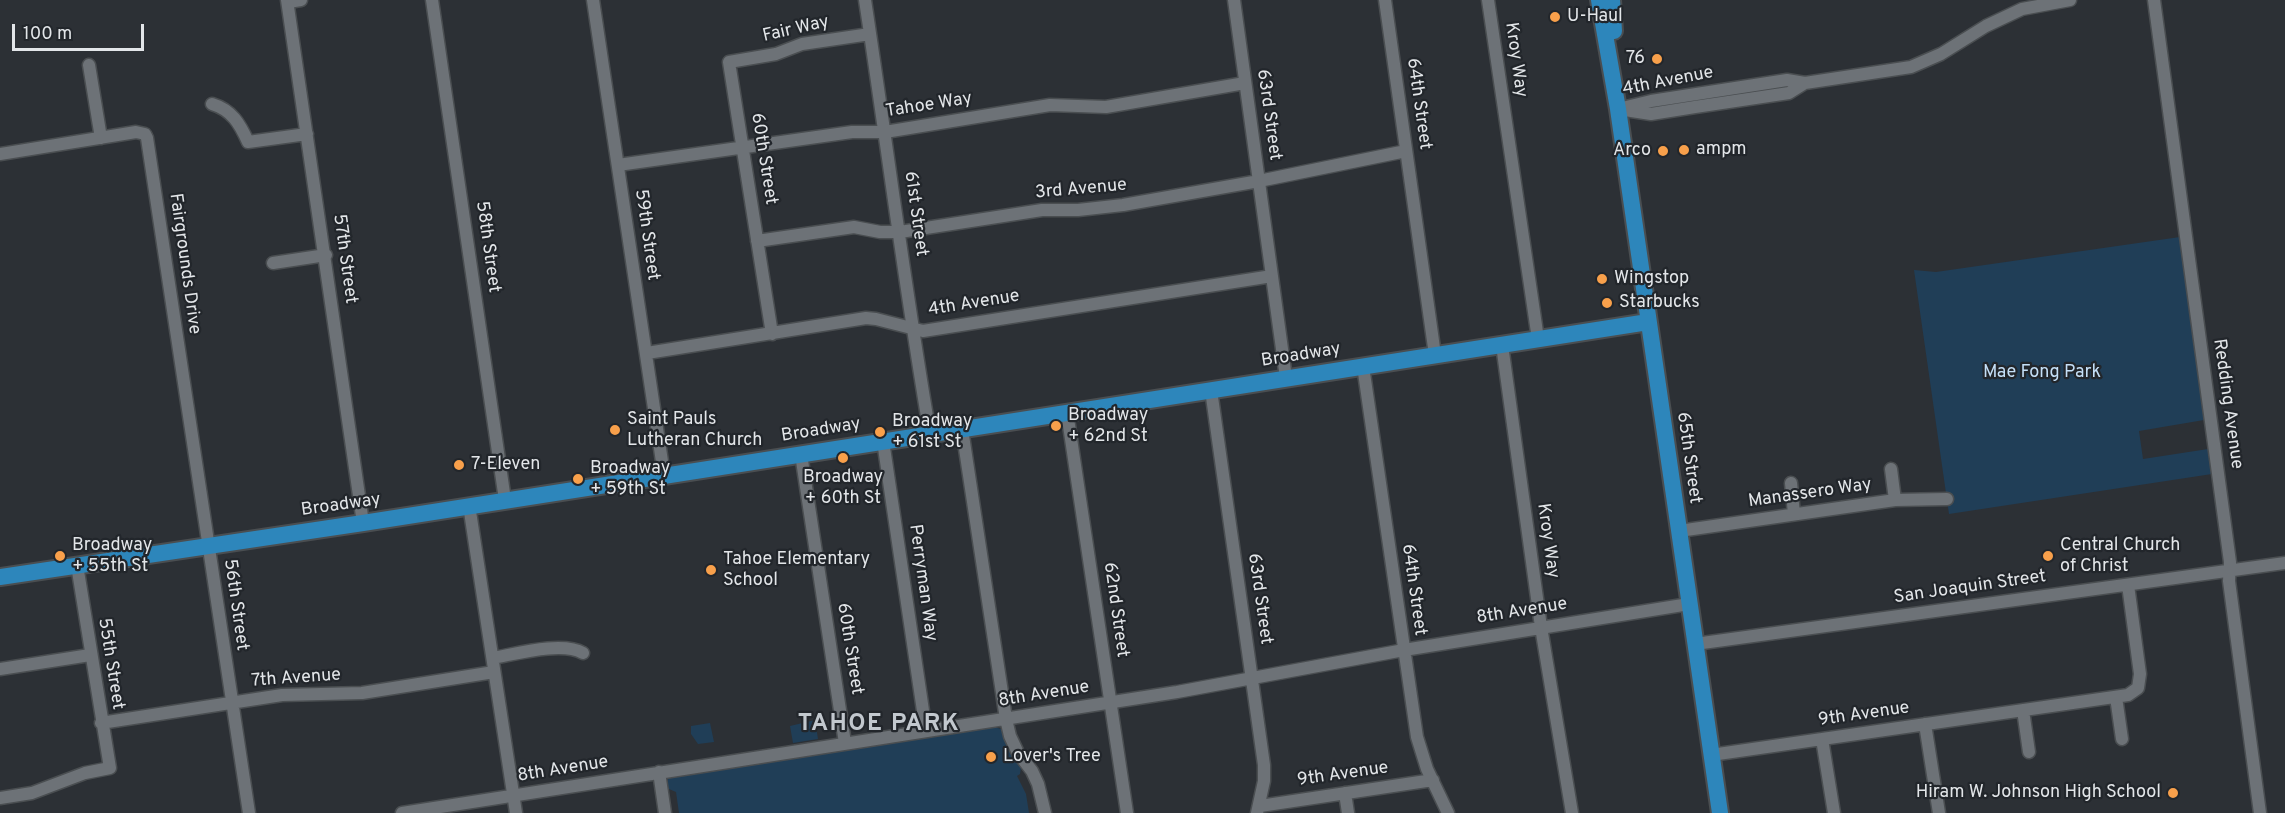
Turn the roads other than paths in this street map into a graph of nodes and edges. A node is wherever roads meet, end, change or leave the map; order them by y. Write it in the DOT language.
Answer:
graph roads {
  1 [pos="301,0"];
  2 [pos="432,0"];
  3 [pos="593,0"];
  4 [pos="865,0"];
  5 [pos="1234,0"];
  6 [pos="1385,0"];
  7 [pos="1488,0"];
  8 [pos="1599,0"];
  9 [pos="1612,0"];
  10 [pos="2070,0"];
  11 [pos="2154,0"];
  12 [pos="287,1"];
  13 [pos="870,34"];
  14 [pos="729,62"];
  15 [pos="89,65"];
  16 [pos="1245,83"];
  17 [pos="212,104"];
  18 [pos="1618,110"];
  19 [pos="885,132"];
  20 [pos="307,134"];
  21 [pos="101,138"];
  22 [pos="743,148"];
  23 [pos="1406,151"];
  24 [pos="0,154"];
  25 [pos="618,165"];
  26 [pos="1259,181"];
  27 [pos="900,232"];
  28 [pos="757,241"];
  29 [pos="326,255"];
  30 [pos="273,263"];
  31 [pos="1272,276"];
  32 [pos="1648,322"];
  33 [pos="912,328"];
  34 [pos="772,334"];
  35 [pos="1538,339"];
  36 [pos="1502,345"];
  37 [pos="647,353"];
  38 [pos="1435,355"];
  39 [pos="1363,366"];
  40 [pos="1286,378"];
  41 [pos="1211,390"];
  42 [pos="1067,412"];
  43 [pos="962,429"];
  44 [pos="930,434"];
  45 [pos="883,441"];
  46 [pos="801,454"];
  47 [pos="1891,469"];
  48 [pos="664,475"];
  49 [pos="1791,483"];
  50 [pos="1947,499"];
  51 [pos="505,500"];
  52 [pos="1895,500"];
  53 [pos="469,505"];
  54 [pos="1794,514"];
  55 [pos="363,523"];
  56 [pos="1679,531"];
  57 [pos="208,545"];
  58 [pos="2285,564"];
  59 [pos="77,565"];
  60 [pos="2230,571"];
  61 [pos="0,577"];
  62 [pos="2128,585"];
  63 [pos="1689,604"];
  64 [pos="1541,627"];
  65 [pos="1695,644"];
  66 [pos="1404,650"];
  67 [pos="583,653"];
  68 [pos="90,655"];
  69 [pos="493,658"];
  70 [pos="0,669"];
  71 [pos="494,672"];
  72 [pos="1251,678"];
  73 [pos="2116,697"];
  74 [pos="231,703"];
  75 [pos="1111,703"];
  76 [pos="2023,710"];
  77 [pos="1006,719"];
  78 [pos="101,723"];
  79 [pos="1925,724"];
  80 [pos="926,731"];
  81 [pos="1822,739"];
  82 [pos="2122,739"];
  83 [pos="845,743"];
  84 [pos="2029,752"];
  85 [pos="1711,755"];
  86 [pos="659,772"];
  87 [pos="1432,780"];
  88 [pos="1345,793"];
  89 [pos="513,796"];
  90 [pos="0,798"];
  91 [pos="1258,809"];
  92 [pos="249,813"];
  93 [pos="402,813"];
  94 [pos="516,813"];
  95 [pos="665,813"];
  96 [pos="1045,813"];
  97 [pos="1126,813"];
  98 [pos="1348,813"];
  99 [pos="1448,813"];
  100 [pos="1572,813"];
  101 [pos="1720,813"];
  102 [pos="1834,813"];
  103 [pos="1939,813"];
  104 [pos="2260,813"];
  1 -- 12 [label="street"];
  2 -- 51 [label="street, 58th Street"];
  3 -- 25 [label="street, 59th Street"];
  4 -- 13 [label="street, 61st Street"];
  5 -- 16 [label="street, 63rd Street"];
  6 -- 23 [label="street, 64th Street"];
  7 -- 35 [label="street, Kroy Way"];
  8 -- 18 [label="main road, 65th Street"];
  9 -- 18 [label="main road, 65th Street"];
  10 -- 18 [label="street, 4th Avenue"];
  11 -- 60 [label="street, Redding Avenue"];
  12 -- 20 [label="street, 57th Street"];
  13 -- 14 [label="street, Fair Way"];
  13 -- 19 [label="street, 61st Street"];
  14 -- 22 [label="street, 60th Street"];
  15 -- 21 [label="street"];
  16 -- 19 [label="street, Tahoe Way"];
  16 -- 26 [label="street, 63rd Street"];
  17 -- 20 [label="street"];
  18 -- 32 [label="main road, 65th Street"];
  19 -- 22 [label="street, Tahoe Way"];
  19 -- 27 [label="street, 61st Street"];
  20 -- 29 [label="street, 57th Street"];
  21 -- 24 [label="street, Fairgrounds Drive"];
  21 -- 57 [label="street, Fairgrounds Drive"];
  22 -- 25 [label="street, Tahoe Way"];
  22 -- 28 [label="street, 60th Street"];
  23 -- 26 [label="street, 3rd Avenue"];
  23 -- 38 [label="street, 64th Street"];
  25 -- 37 [label="street, 59th Street"];
  26 -- 27 [label="street, 3rd Avenue"];
  26 -- 31 [label="street, 63rd Street"];
  27 -- 28 [label="street, 3rd Avenue"];
  27 -- 33 [label="street, 61st Street"];
  28 -- 34 [label="street, 60th Street"];
  29 -- 30 [label="street"];
  29 -- 55 [label="street, 57th Street"];
  31 -- 33 [label="street, 4th Avenue"];
  31 -- 40 [label="street, 63rd Street"];
  32 -- 35 [label="main road, Broadway"];
  32 -- 56 [label="main road, 65th Street"];
  33 -- 34 [label="street, 4th Avenue"];
  33 -- 44 [label="street, 61st Street"];
  34 -- 37 [label="street, 4th Avenue"];
  35 -- 36 [label="main road, Broadway"];
  36 -- 38 [label="main road, Broadway"];
  36 -- 64 [label="street, Kroy Way"];
  37 -- 48 [label="street, 59th Street"];
  38 -- 39 [label="main road, Broadway"];
  39 -- 40 [label="main road, Broadway"];
  39 -- 66 [label="street, 64th Street"];
  40 -- 41 [label="main road, Broadway"];
  41 -- 42 [label="main road, Broadway"];
  41 -- 72 [label="street, 63rd Street"];
  42 -- 43 [label="main road, Broadway"];
  42 -- 75 [label="street, 62nd Street"];
  43 -- 44 [label="main road, Broadway"];
  43 -- 77 [label="street"];
  44 -- 45 [label="main road, Broadway"];
  45 -- 46 [label="main road, Broadway"];
  45 -- 80 [label="street, Perryman Way"];
  46 -- 48 [label="main road, Broadway"];
  46 -- 83 [label="street, 60th Street"];
  47 -- 52 [label="street"];
  48 -- 51 [label="main road, Broadway"];
  49 -- 54 [label="street"];
  50 -- 52 [label="street, Manassero Way"];
  51 -- 53 [label="main road, Broadway"];
  52 -- 54 [label="street, Manassero Way"];
  53 -- 55 [label="main road, Broadway"];
  53 -- 69 [label="street"];
  54 -- 56 [label="street, Manassero Way"];
  55 -- 57 [label="main road, Broadway"];
  56 -- 63 [label="main road, 65th Street"];
  57 -- 59 [label="main road, Broadway"];
  57 -- 74 [label="street, 56th Street"];
  58 -- 60 [label="street, San Joaquin Street"];
  59 -- 61 [label="main road, Broadway"];
  59 -- 68 [label="street, 55th Street"];
  60 -- 62 [label="street, San Joaquin Street"];
  60 -- 104 [label="street, Redding Avenue"];
  62 -- 65 [label="street, San Joaquin Street"];
  62 -- 73 [label="street, 9th Avenue"];
  63 -- 64 [label="street, 8th Avenue"];
  63 -- 65 [label="main road, 65th Street"];
  64 -- 66 [label="street, 8th Avenue"];
  64 -- 100 [label="street, Kroy Way"];
  65 -- 85 [label="main road, 65th Street"];
  66 -- 72 [label="street, 8th Avenue"];
  66 -- 87 [label="street, 64th Street"];
  67 -- 69 [label="street"];
  68 -- 70 [label="street"];
  68 -- 78 [label="street, 55th Street"];
  69 -- 71 [label="street"];
  71 -- 74 [label="street, 7th Avenue"];
  71 -- 89 [label="street"];
  72 -- 75 [label="street, 8th Avenue"];
  72 -- 91 [label="street, 63rd Street"];
  73 -- 76 [label="street, 9th Avenue"];
  73 -- 82 [label="street"];
  74 -- 78 [label="street, 7th Avenue"];
  74 -- 92 [label="street, 56th Street"];
  75 -- 77 [label="street, 8th Avenue"];
  75 -- 97 [label="street, 62nd Street"];
  76 -- 79 [label="street, 9th Avenue"];
  76 -- 84 [label="street"];
  77 -- 80 [label="street, 8th Avenue"];
  77 -- 96 [label="street"];
  78 -- 90 [label="street, 55th Street"];
  79 -- 81 [label="street, 9th Avenue"];
  79 -- 103 [label="street"];
  80 -- 83 [label="street, 8th Avenue"];
  81 -- 85 [label="street, 9th Avenue"];
  81 -- 102 [label="street"];
  83 -- 86 [label="street, 8th Avenue"];
  85 -- 101 [label="main road, 65th Street"];
  86 -- 89 [label="street, 8th Avenue"];
  86 -- 95 [label="street"];
  87 -- 88 [label="street, 9th Avenue"];
  87 -- 99 [label="street, 64th Street"];
  88 -- 91 [label="street, 9th Avenue"];
  88 -- 98 [label="street"];
  89 -- 93 [label="street, 8th Avenue"];
  89 -- 94 [label="street"];
}
